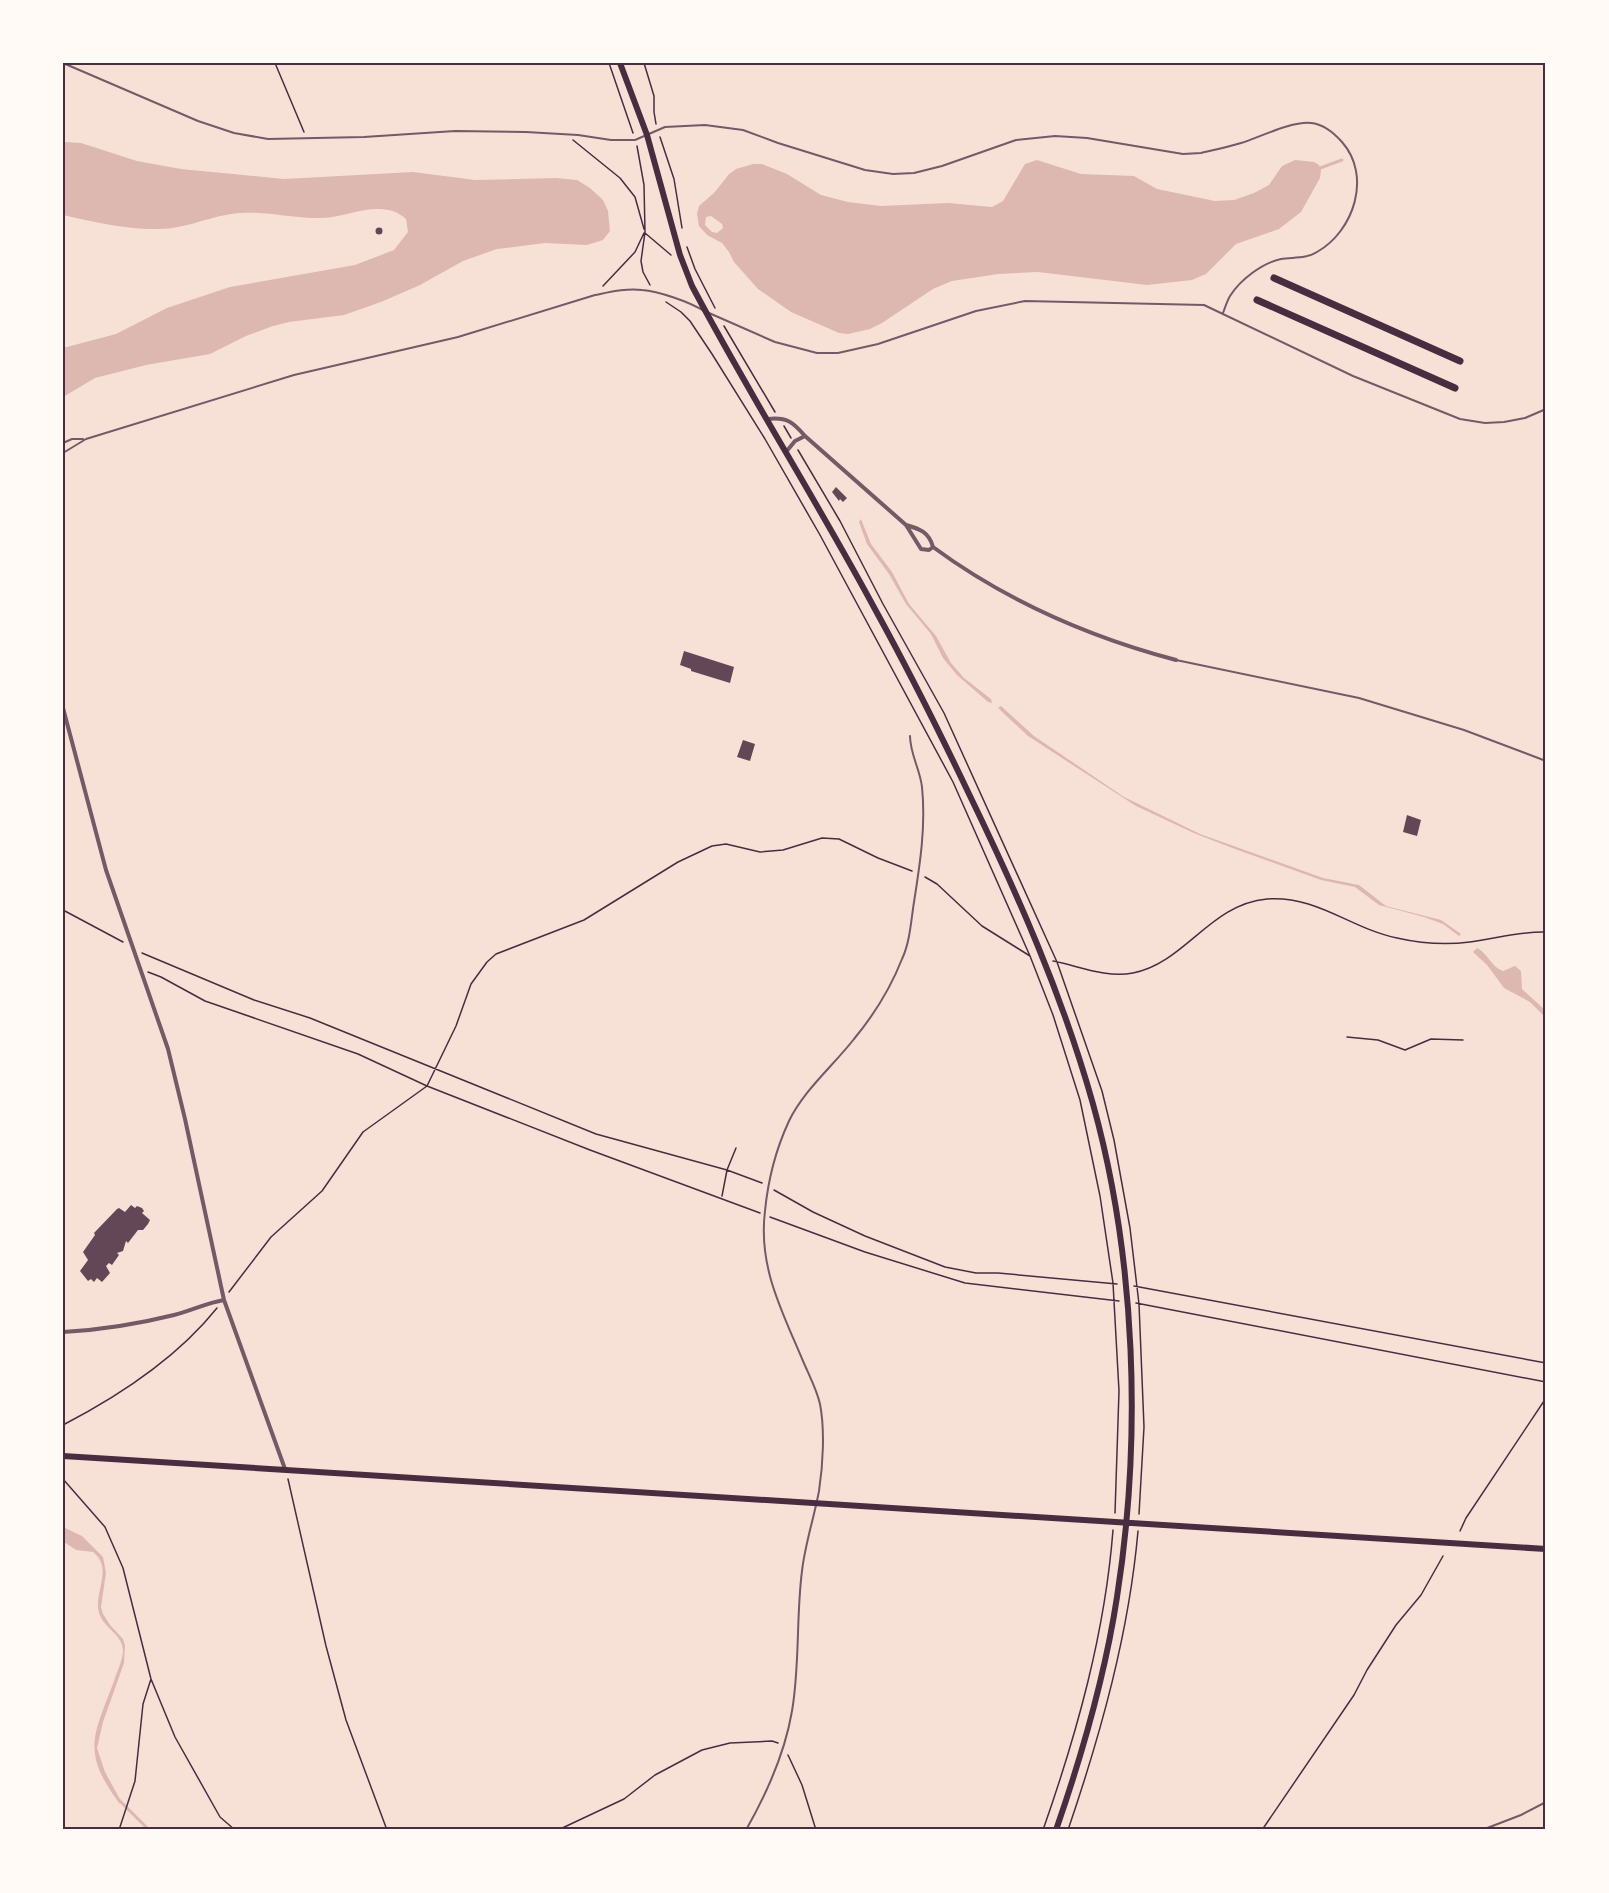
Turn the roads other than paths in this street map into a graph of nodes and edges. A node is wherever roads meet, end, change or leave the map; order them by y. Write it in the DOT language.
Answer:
graph roads {
  1 [pos="63,63"];
  2 [pos="620,63"];
  3 [pos="646,135"];
  4 [pos="1274,278"];
  5 [pos="1257,300"];
  6 [pos="706,312"];
  7 [pos="1223,313"];
  8 [pos="1460,361"];
  9 [pos="1455,388"];
  10 [pos="1546,409"];
  11 [pos="768,419"];
  12 [pos="806,436"];
  13 [pos="86,439"];
  14 [pos="63,443"];
  15 [pos="786,452"];
  16 [pos="63,453"];
  17 [pos="906,525"];
  18 [pos="933,547"];
  19 [pos="1176,660"];
  20 [pos="63,708"];
  21 [pos="910,736"];
  22 [pos="1546,761"];
  23 [pos="224,1300"];
  24 [pos="63,1332"];
  25 [pos="63,1456"];
  26 [pos="285,1469"];
  27 [pos="816,1503"];
  28 [pos="1126,1523"];
  29 [pos="1546,1549"];
  30 [pos="1546,1802"];
  31 [pos="746,1830"];
  32 [pos="1056,1830"];
  33 [pos="1482,1830"];
  1 -- 3 [label="lane"];
  2 -- 3 [label="main road"];
  3 -- 6 [label="main road"];
  3 -- 7 [label="lane"];
  4 -- 8 [label="highway"];
  5 -- 9 [label="highway"];
  6 -- 7 [label="lane"];
  6 -- 11 [label="main road"];
  6 -- 13 [label="lane"];
  7 -- 10 [label="lane"];
  11 -- 12 [label="street"];
  11 -- 15 [label="main road"];
  12 -- 15 [label="street"];
  12 -- 17 [label="street"];
  13 -- 14 [label="lane"];
  13 -- 16 [label="lane"];
  15 -- 28 [label="main road"];
  17 -- 18 [label="street"];
  17 -- 18 [label="street"];
  18 -- 19 [label="street"];
  19 -- 22 [label="lane"];
  20 -- 23 [label="street"];
  21 -- 27 [label="lane"];
  23 -- 24 [label="street"];
  23 -- 26 [label="street"];
  25 -- 26 [label="main road"];
  26 -- 27 [label="main road"];
  27 -- 28 [label="main road"];
  27 -- 31 [label="lane"];
  28 -- 29 [label="main road"];
  28 -- 32 [label="main road"];
  30 -- 33 [label="lane"];
}
